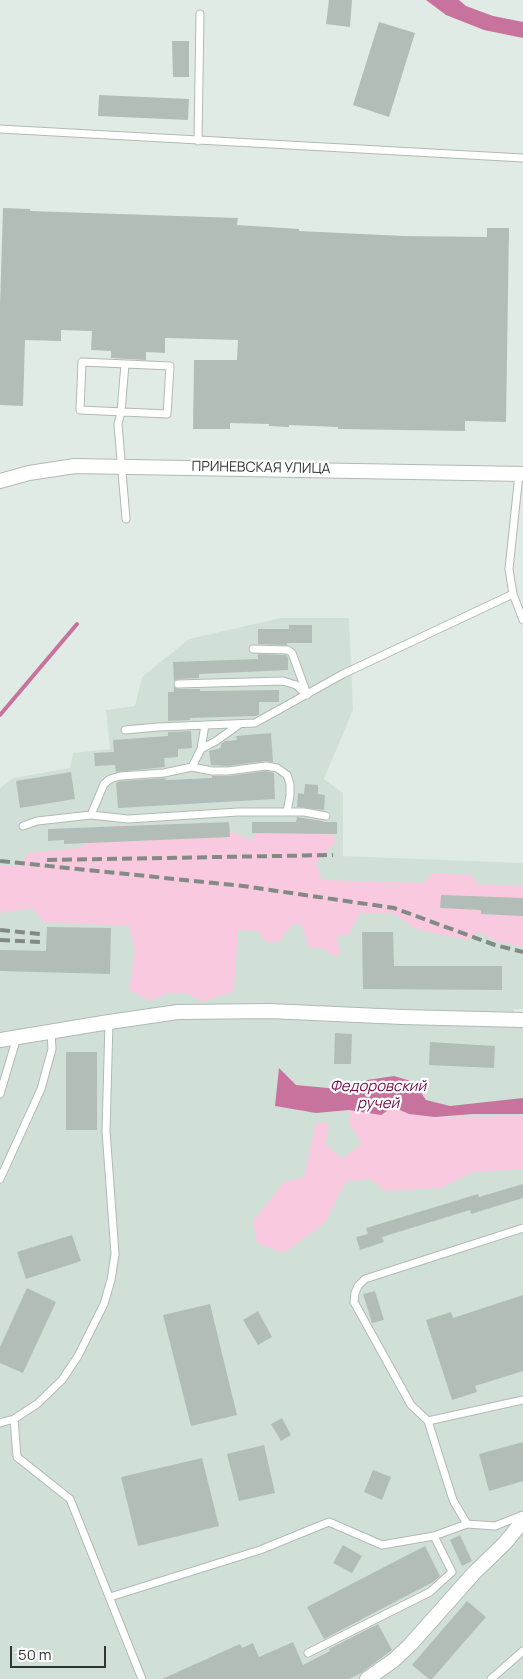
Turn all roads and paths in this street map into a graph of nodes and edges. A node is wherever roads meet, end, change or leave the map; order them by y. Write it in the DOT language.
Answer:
graph roads {
  1 [pos="200,14"];
  2 [pos="0,129"];
  3 [pos="198,141"];
  4 [pos="523,158"];
  5 [pos="125,364"];
  6 [pos="121,412"];
  7 [pos="122,465"];
  8 [pos="521,474"];
  9 [pos="0,481"];
  10 [pos="126,519"];
  11 [pos="513,594"];
  12 [pos="523,620"];
  13 [pos="253,649"];
  14 [pos="178,684"];
  15 [pos="307,695"];
  16 [pos="240,724"];
  17 [pos="205,725"];
  18 [pos="125,730"];
  19 [pos="201,749"];
  20 [pos="192,767"];
  21 [pos="287,812"];
  22 [pos="91,815"];
  23 [pos="326,816"];
  24 [pos="23,826"];
  25 [pos="523,1020"];
  26 [pos="109,1022"];
  27 [pos="50,1032"];
  28 [pos="17,1037"];
  29 [pos="0,1040"];
  30 [pos="0,1094"];
  31 [pos="0,1179"];
  32 [pos="523,1228"];
  33 [pos="523,1400"];
  34 [pos="14,1419"];
  35 [pos="428,1421"];
  36 [pos="0,1423"];
  37 [pos="523,1515"];
  38 [pos="523,1521"];
  39 [pos="467,1524"];
  40 [pos="434,1536"];
  41 [pos="110,1597"];
  42 [pos="523,1651"];
  43 [pos="308,1653"];
  44 [pos="142,1679"];
  45 [pos="367,1679"];
  46 [pos="490,1679"];
  1 -- 3 [label="lane"];
  2 -- 3 [label="lane"];
  3 -- 4 [label="lane"];
  5 -- 6 [label="lane"];
  5 -- 6 [label="lane"];
  5 -- 6 [label="lane"];
  6 -- 7 [label="lane"];
  7 -- 8 [label="street, ПРИНЕВСКАЯ УЛИЦА"];
  7 -- 9 [label="street, ПРИНЕВСКАЯ УЛИЦА"];
  7 -- 10 [label="lane"];
  8 -- 11 [label="lane"];
  11 -- 12 [label="lane"];
  11 -- 15 [label="lane"];
  13 -- 15 [label="lane"];
  14 -- 15 [label="lane"];
  15 -- 16 [label="lane"];
  16 -- 17 [label="lane"];
  16 -- 19 [label="lane"];
  17 -- 18 [label="lane"];
  17 -- 19 [label="lane"];
  19 -- 20 [label="lane"];
  20 -- 21 [label="lane"];
  20 -- 22 [label="lane"];
  21 -- 22 [label="lane"];
  21 -- 23 [label="lane"];
  22 -- 24 [label="lane"];
  25 -- 26 [label="street"];
  26 -- 27 [label="street"];
  26 -- 34 [label="lane"];
  27 -- 28 [label="street"];
  27 -- 31 [label="lane"];
  28 -- 29 [label="street"];
  28 -- 30 [label="lane"];
  32 -- 35 [label="lane"];
  33 -- 35 [label="lane"];
  34 -- 36 [label="lane"];
  34 -- 41 [label="lane"];
  35 -- 39 [label="lane"];
  37 -- 39 [label="lane"];
  38 -- 45 [label="street"];
  39 -- 40 [label="lane"];
  40 -- 41 [label="lane"];
  40 -- 43 [label="lane"];
  41 -- 44 [label="lane"];
  42 -- 46 [label="lane"];
}
